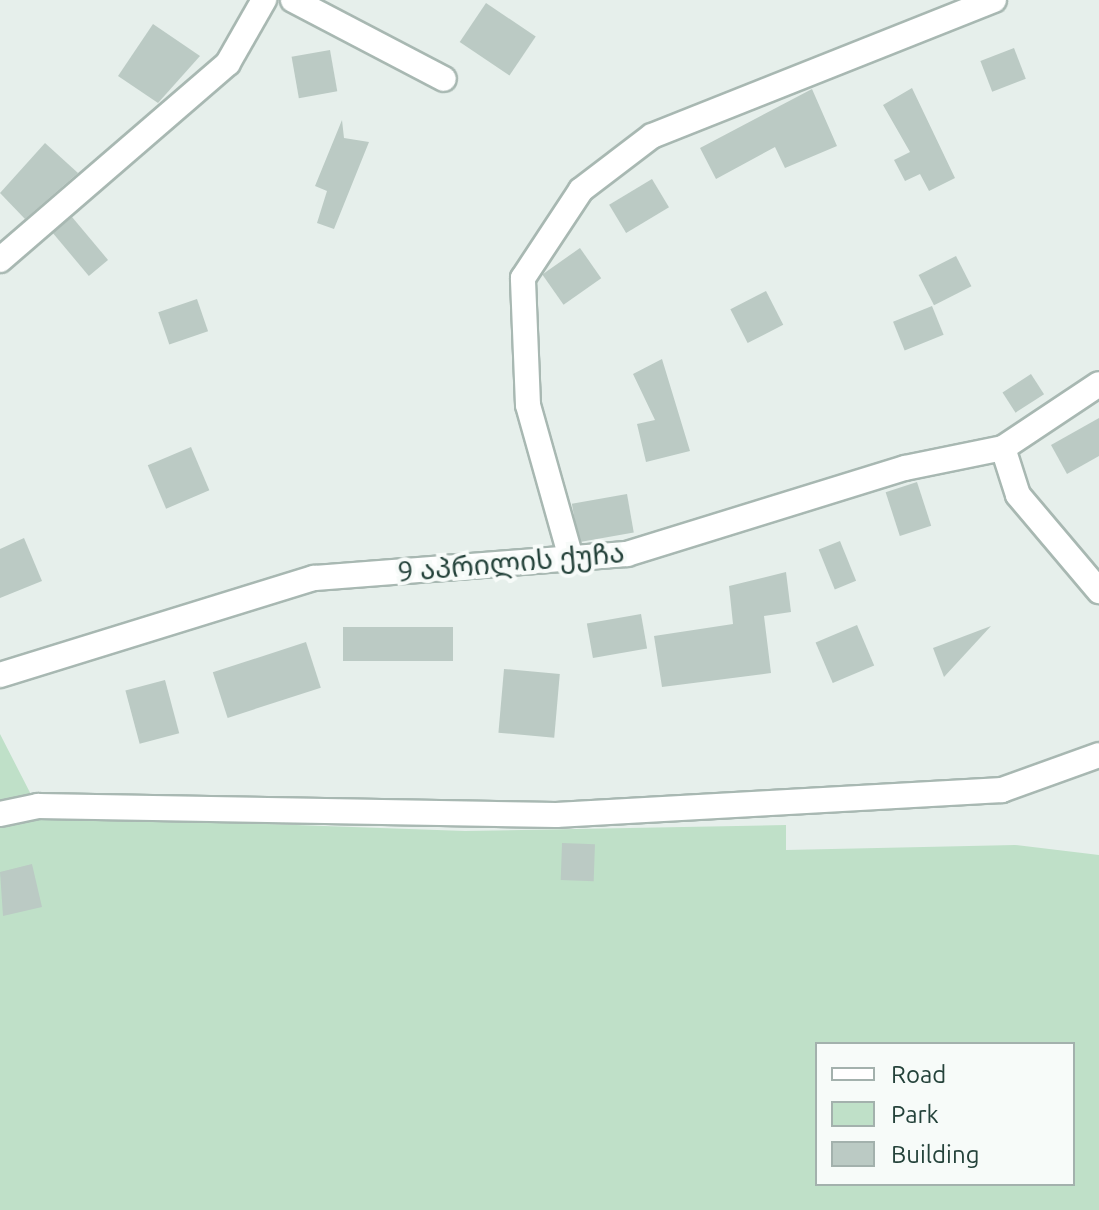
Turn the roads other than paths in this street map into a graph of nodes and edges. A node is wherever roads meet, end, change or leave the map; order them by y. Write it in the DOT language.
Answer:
graph roads {
  1 [pos="264,0"];
  2 [pos="293,0"];
  3 [pos="994,0"];
  4 [pos="444,79"];
  5 [pos="0,260"];
  6 [pos="1099,384"];
  7 [pos="1003,448"];
  8 [pos="571,558"];
  9 [pos="1099,591"];
  10 [pos="0,675"];
  11 [pos="1099,755"];
  12 [pos="0,814"];
  1 -- 5 [label="street"];
  2 -- 4 [label="street"];
  3 -- 8 [label="street"];
  6 -- 7 [label="street, 9 აპრილის ქუჩა"];
  7 -- 8 [label="street, 9 აპრილის ქუჩა"];
  7 -- 9 [label="street"];
  8 -- 10 [label="street, 9 აპრილის ქუჩა"];
  11 -- 12 [label="street"];
}
